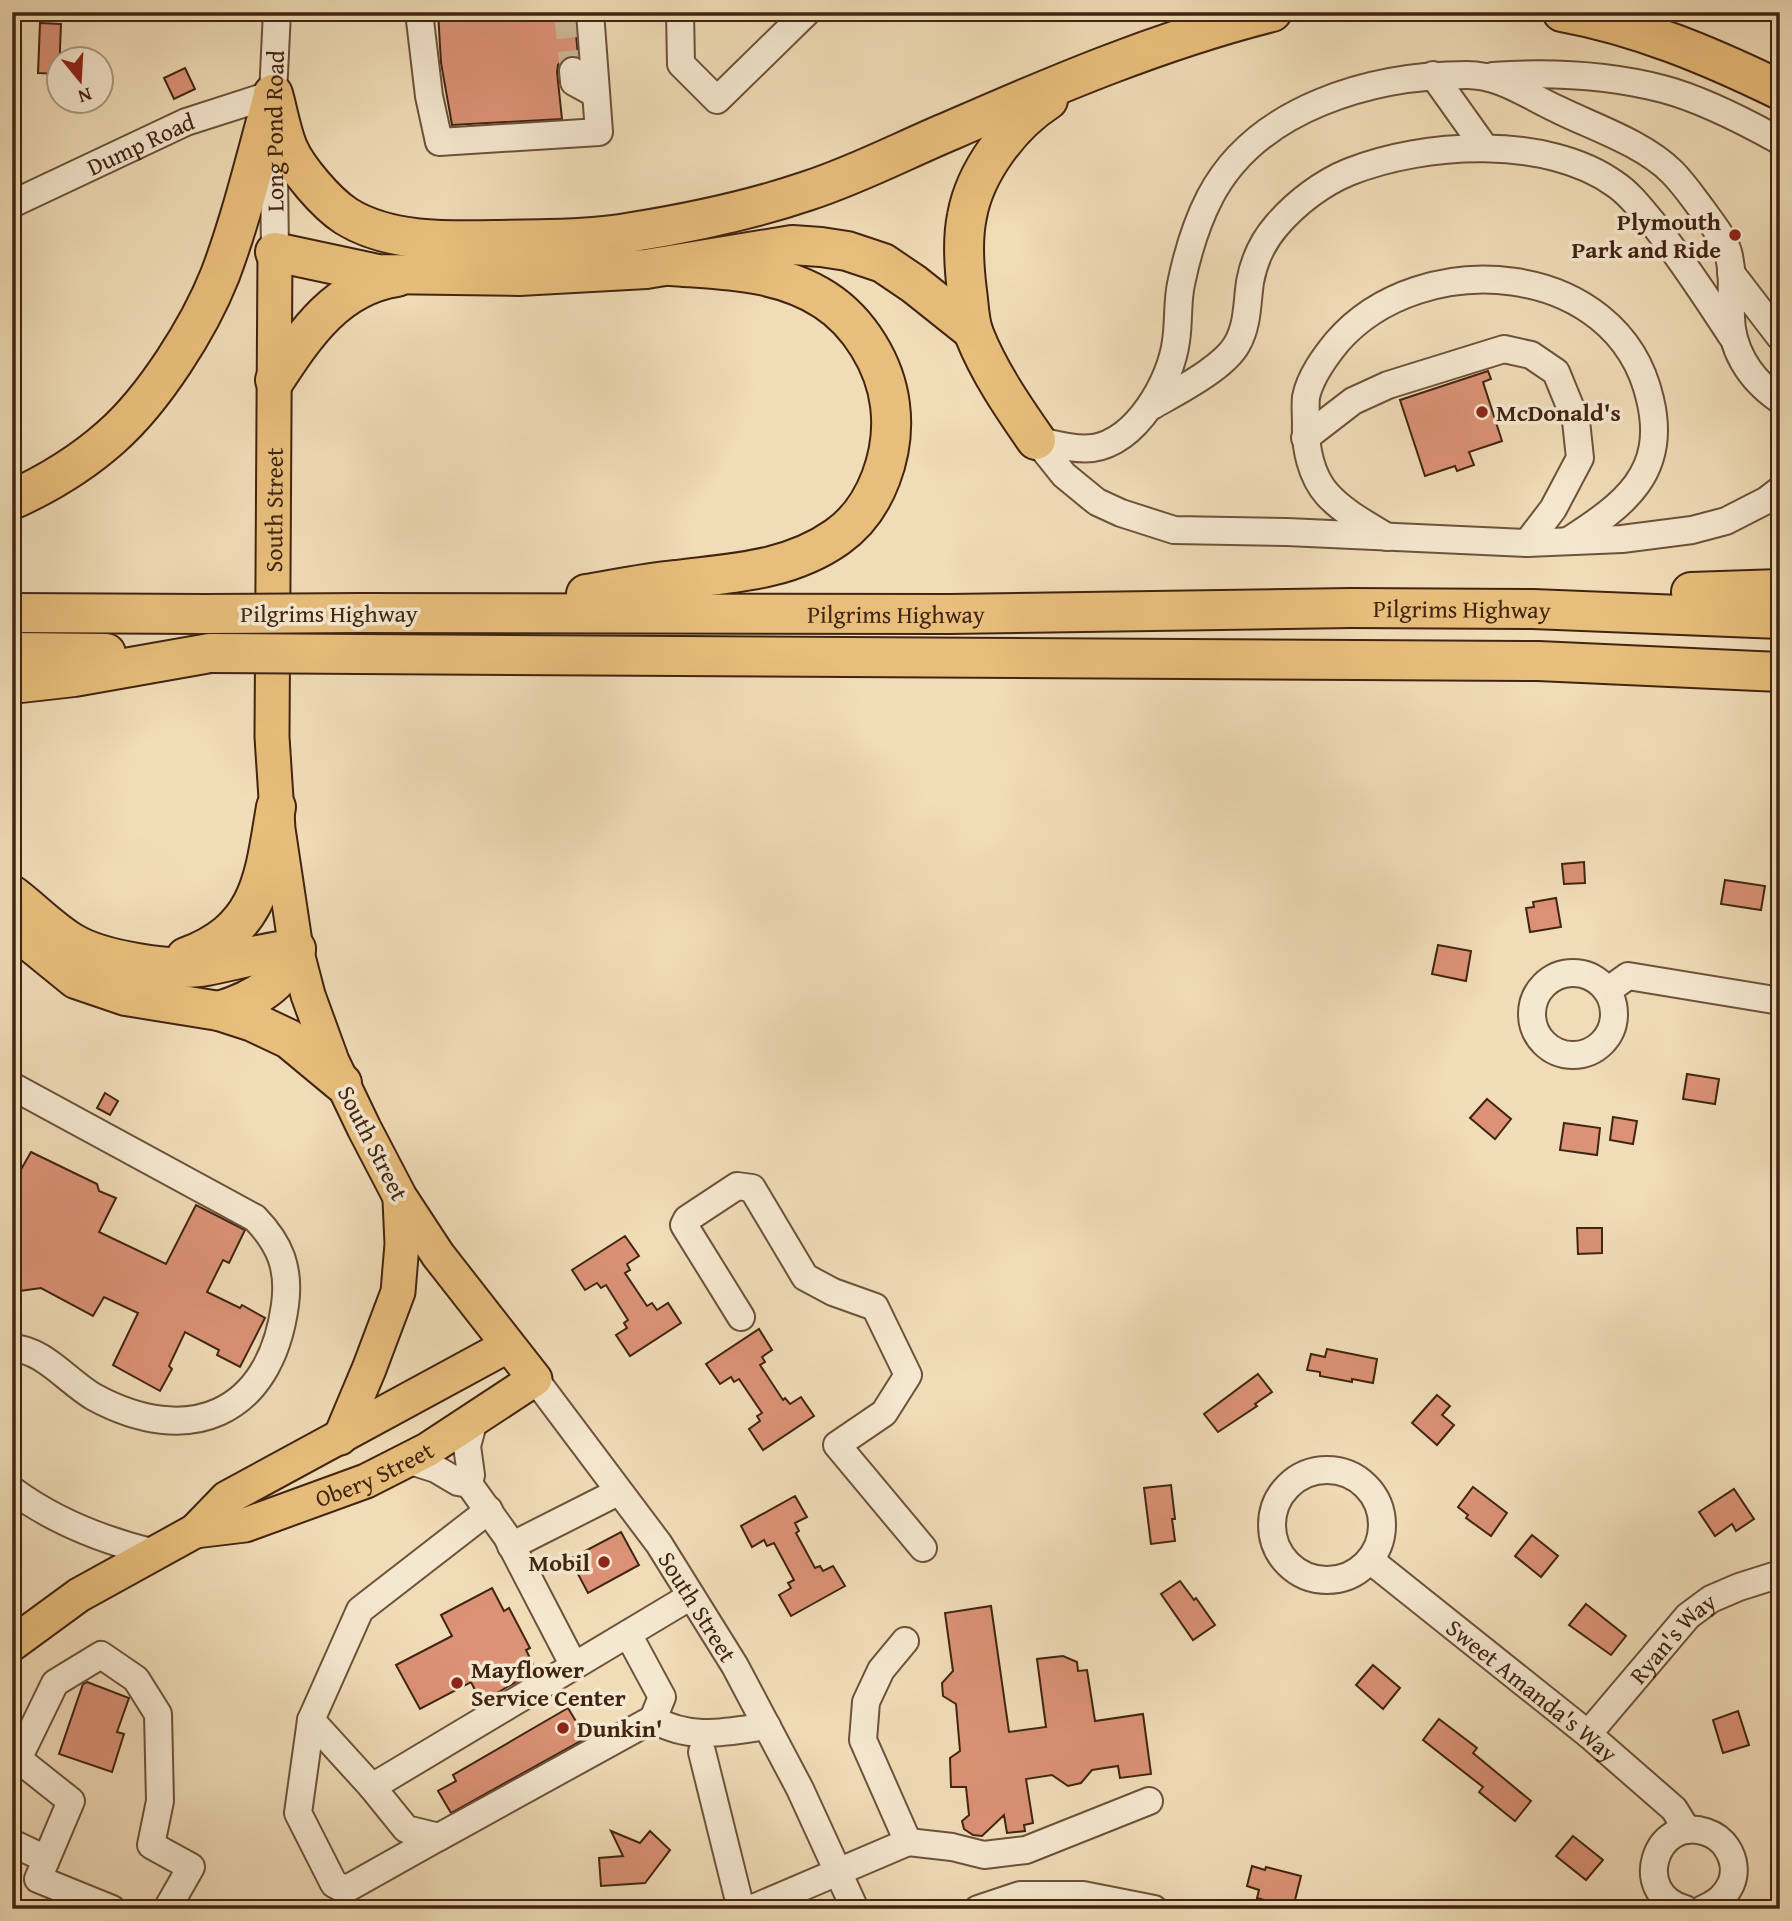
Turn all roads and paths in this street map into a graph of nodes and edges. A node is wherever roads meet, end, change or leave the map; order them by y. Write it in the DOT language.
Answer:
graph roads {
  1 [pos="277,12"];
  2 [pos="419,12"];
  3 [pos="590,12"];
  4 [pos="680,12"];
  5 [pos="807,12"];
  6 [pos="1272,12"];
  7 [pos="1562,12"];
  8 [pos="573,71"];
  9 [pos="1090,71"];
  10 [pos="1433,75"];
  11 [pos="1491,76"];
  12 [pos="1780,90"];
  13 [pos="273,94"];
  14 [pos="596,94"];
  15 [pos="1780,141"];
  16 [pos="1485,148"];
  17 [pos="12,204"];
  18 [pos="426,238"];
  19 [pos="275,251"];
  20 [pos="671,266"];
  21 [pos="1731,272"];
  22 [pos="410,276"];
  23 [pos="972,331"];
  24 [pos="1780,337"];
  25 [pos="1734,339"];
  26 [pos="275,380"];
  27 [pos="1780,400"];
  28 [pos="1148,409"];
  29 [pos="1305,438"];
  30 [pos="1036,440"];
  31 [pos="1780,490"];
  32 [pos="12,500"];
  33 [pos="1387,537"];
  34 [pos="1568,541"];
  35 [pos="1527,543"];
  36 [pos="1780,589"];
  37 [pos="1351,608"];
  38 [pos="12,613"];
  39 [pos="454,613"];
  40 [pos="1780,619"];
  41 [pos="12,652"];
  42 [pos="210,653"];
  43 [pos="1780,672"];
  44 [pos="12,684"];
  45 [pos="276,807"];
  46 [pos="12,895"];
  47 [pos="12,927"];
  48 [pos="296,949"];
  49 [pos="157,964"];
  50 [pos="1607,991"];
  51 [pos="1780,1001"];
  52 [pos="219,1011"];
  53 [pos="342,1083"];
  54 [pos="12,1086"];
  55 [pos="400,1197"];
  56 [pos="741,1317"];
  57 [pos="13,1340"];
  58 [pos="507,1346"];
  59 [pos="535,1379"];
  60 [pos="474,1420"];
  61 [pos="340,1438"];
  62 [pos="408,1460"];
  63 [pos="468,1485"];
  64 [pos="12,1490"];
  65 [pos="618,1492"];
  66 [pos="489,1510"];
  67 [pos="195,1531"];
  68 [pos="509,1541"];
  69 [pos="923,1548"];
  70 [pos="155,1553"];
  71 [pos="1370,1560"];
  72 [pos="1780,1574"];
  73 [pos="691,1596"];
  74 [pos="628,1634"];
  75 [pos="905,1641"];
  76 [pos="12,1644"];
  77 [pos="574,1666"];
  78 [pos="653,1718"];
  79 [pos="311,1720"];
  80 [pos="767,1726"];
  81 [pos="1588,1734"];
  82 [pos="702,1752"];
  83 [pos="15,1758"];
  84 [pos="372,1787"];
  85 [pos="1149,1801"];
  86 [pos="1687,1830"];
  87 [pos="439,1837"];
  88 [pos="908,1842"];
  89 [pos="12,1843"];
  90 [pos="46,1859"];
  91 [pos="838,1873"];
  92 [pos="112,1909"];
  93 [pos="167,1909"];
  94 [pos="741,1909"];
  95 [pos="751,1909"];
  96 [pos="855,1909"];
  97 [pos="978,1909"];
  98 [pos="1154,1909"];
  99 [pos="1685,1909"];
  100 [pos="1703,1909"];
  1 -- 13 [label="street, Long Pond Road"];
  2 -- 14 [label="street"];
  3 -- 14 [label="street"];
  4 -- 5 [label="street"];
  6 -- 9 [label="highway"];
  7 -- 12 [label="highway"];
  8 -- 14 [label="street"];
  9 -- 18 [label="highway"];
  9 -- 23 [label="highway"];
  10 -- 11 [label="street"];
  10 -- 16 [label="street"];
  10 -- 28 [label="street"];
  11 -- 15 [label="street"];
  11 -- 21 [label="street"];
  13 -- 17 [label="street, Dump Road"];
  13 -- 18 [label="highway"];
  13 -- 19 [label="street, Long Pond Road"];
  13 -- 32 [label="highway"];
  16 -- 25 [label="street"];
  16 -- 28 [label="street"];
  18 -- 19 [label="highway"];
  19 -- 22 [label="highway"];
  19 -- 26 [label="main road, South Street"];
  20 -- 22 [label="highway"];
  20 -- 23 [label="highway"];
  20 -- 39 [label="highway"];
  21 -- 24 [label="street"];
  21 -- 25 [label="street"];
  22 -- 26 [label="highway"];
  23 -- 30 [label="highway"];
  25 -- 27 [label="street"];
  26 -- 45 [label="main road, South Street"];
  28 -- 30 [label="street"];
  29 -- 33 [label="street"];
  29 -- 34 [label="street"];
  29 -- 35 [label="street"];
  30 -- 33 [label="street"];
  31 -- 34 [label="street"];
  33 -- 35 [label="street"];
  34 -- 35 [label="street"];
  36 -- 37 [label="highway"];
  37 -- 39 [label="highway, Pilgrims Highway"];
  37 -- 40 [label="highway, Pilgrims Highway"];
  38 -- 39 [label="highway, Pilgrims Highway, bridge"];
  41 -- 42 [label="highway, Pilgrims Highway"];
  42 -- 43 [label="highway, Pilgrims Highway, bridge"];
  42 -- 44 [label="highway"];
  45 -- 48 [label="main road, South Street"];
  45 -- 49 [label="highway"];
  46 -- 49 [label="highway"];
  47 -- 52 [label="highway"];
  48 -- 49 [label="highway"];
  48 -- 52 [label="highway"];
  48 -- 53 [label="main road, South Street"];
  50 -- 51 [label="street"];
  52 -- 53 [label="highway"];
  53 -- 55 [label="main road, South Street"];
  54 -- 57 [label="street"];
  55 -- 58 [label="main road, South Street"];
  55 -- 61 [label="main road"];
  56 -- 69 [label="street"];
  58 -- 59 [label="main road, South Street"];
  58 -- 61 [label="main road, Obery Street"];
  59 -- 60 [label="main road, Obery Street"];
  59 -- 65 [label="street, South Street"];
  60 -- 62 [label="main road, Obery Street"];
  60 -- 63 [label="street"];
  61 -- 67 [label="main road, Obery Street"];
  62 -- 63 [label="street"];
  62 -- 67 [label="main road, Obery Street"];
  63 -- 66 [label="street"];
  64 -- 70 [label="street"];
  65 -- 68 [label="street"];
  65 -- 73 [label="street, South Street"];
  66 -- 68 [label="street"];
  66 -- 79 [label="street"];
  67 -- 70 [label="main road, Obery Street"];
  68 -- 77 [label="street"];
  70 -- 76 [label="main road, Obery Street"];
  71 -- 71 [label="street"];
  71 -- 81 [label="street, Sweet Amanda's Way"];
  72 -- 81 [label="street, Ryan's Way"];
  73 -- 74 [label="street"];
  73 -- 80 [label="street, South Street"];
  74 -- 77 [label="street"];
  74 -- 78 [label="street"];
  75 -- 88 [label="street"];
  77 -- 84 [label="street"];
  78 -- 80 [label="street"];
  78 -- 87 [label="street"];
  79 -- 84 [label="street"];
  79 -- 87 [label="street"];
  80 -- 91 [label="street, South Street"];
  81 -- 86 [label="street, Sweet Amanda's Way"];
  82 -- 94 [label="street"];
  83 -- 90 [label="street"];
  83 -- 93 [label="street"];
  84 -- 87 [label="street"];
  85 -- 88 [label="street"];
  86 -- 99 [label="street"];
  86 -- 100 [label="street"];
  88 -- 91 [label="street"];
  89 -- 90 [label="street"];
  90 -- 92 [label="street"];
  91 -- 95 [label="street"];
  91 -- 96 [label="street, South Street"];
  97 -- 98 [label="street"];
}
